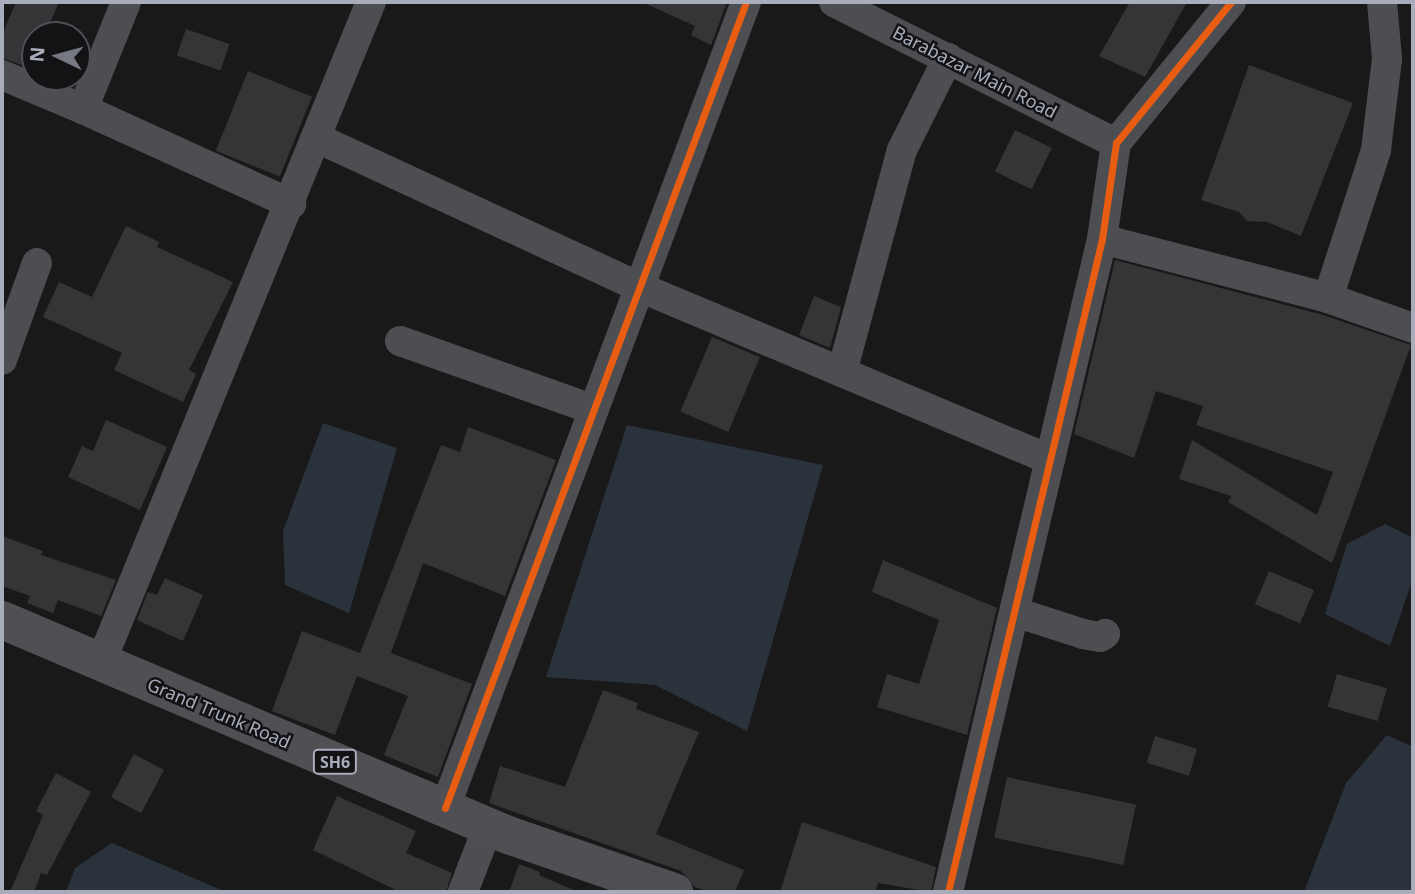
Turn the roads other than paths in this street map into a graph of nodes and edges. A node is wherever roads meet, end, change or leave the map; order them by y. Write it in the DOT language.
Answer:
graph roads {
  1 [pos="126,2"];
  2 [pos="371,2"];
  3 [pos="746,2"];
  4 [pos="834,2"];
  5 [pos="1231,2"];
  6 [pos="1382,2"];
  7 [pos="948,58"];
  8 [pos="2,75"];
  9 [pos="83,109"];
  10 [pos="317,138"];
  11 [pos="1116,143"];
  12 [pos="291,204"];
  13 [pos="1102,239"];
  14 [pos="37,262"];
  15 [pos="637,286"];
  16 [pos="1328,298"];
  17 [pos="1413,328"];
  18 [pos="400,341"];
  19 [pos="2,360"];
  20 [pos="842,372"];
  21 [pos="592,409"];
  22 [pos="1050,460"];
  23 [pos="1015,612"];
  24 [pos="2,620"];
  25 [pos="1105,634"];
  26 [pos="101,662"];
  27 [pos="445,808"];
  28 [pos="488,827"];
  29 [pos="625,884"];
  30 [pos="463,892"];
  31 [pos="674,892"];
  32 [pos="948,892"];
  1 -- 9 [label="street"];
  2 -- 10 [label="street"];
  3 -- 15 [label="street"];
  4 -- 7 [label="street, Barabazar Main Road"];
  5 -- 11 [label="street"];
  6 -- 16 [label="street"];
  7 -- 11 [label="street, Barabazar Main Road"];
  7 -- 20 [label="street"];
  8 -- 9 [label="street"];
  9 -- 12 [label="street"];
  10 -- 12 [label="street"];
  10 -- 15 [label="street"];
  11 -- 13 [label="street"];
  12 -- 26 [label="street"];
  13 -- 16 [label="street"];
  13 -- 22 [label="street"];
  14 -- 19 [label="street"];
  15 -- 20 [label="street"];
  15 -- 21 [label="street"];
  16 -- 17 [label="street"];
  18 -- 21 [label="street"];
  20 -- 22 [label="street"];
  21 -- 27 [label="street"];
  22 -- 23 [label="street"];
  23 -- 25 [label="street"];
  23 -- 32 [label="street"];
  24 -- 26 [label="main road, Grand Trunk Road / SH6"];
  26 -- 27 [label="main road, Grand Trunk Road / SH6"];
  27 -- 28 [label="main road, Grand Trunk Road / SH6"];
  28 -- 29 [label="main road, Grand Trunk Road / SH6"];
  28 -- 30 [label="street"];
  29 -- 31 [label="main road, Grand Trunk Road / SH6"];
}
